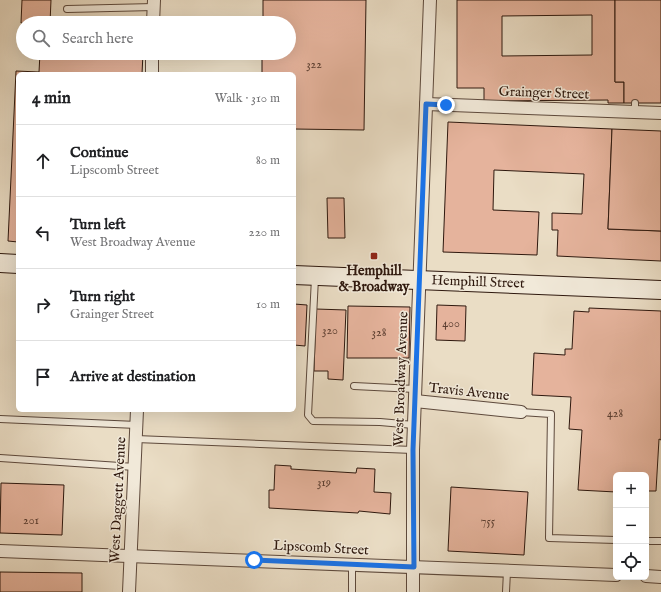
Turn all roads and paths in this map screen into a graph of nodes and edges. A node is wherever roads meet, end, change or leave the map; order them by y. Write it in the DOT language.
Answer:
graph roads {
  1 [pos="430,0"];
  2 [pos="154,4"];
  3 [pos="67,9"];
  4 [pos="153,16"];
  5 [pos="152,60"];
  6 [pos="152,72"];
  7 [pos="426,104"];
  8 [pos="661,113"];
  9 [pos="0,263"];
  10 [pos="16,264"];
  11 [pos="296,275"];
  12 [pos="315,276"];
  13 [pos="419,280"];
  14 [pos="661,290"];
  15 [pos="354,386"];
  16 [pos="415,395"];
  17 [pos="137,412"];
  18 [pos="521,412"];
  19 [pos="0,419"];
  20 [pos="137,425"];
  21 [pos="414,425"];
  22 [pos="136,439"];
  23 [pos="413,450"];
  24 [pos="0,458"];
  25 [pos="135,467"];
  26 [pos="613,540"];
  27 [pos="649,541"];
  28 [pos="661,542"];
  29 [pos="0,551"];
  30 [pos="130,556"];
  31 [pos="352,564"];
  32 [pos="414,567"];
  33 [pos="507,571"];
  34 [pos="613,575"];
  35 [pos="649,576"];
  36 [pos="661,576"];
  37 [pos="129,592"];
  38 [pos="352,592"];
  39 [pos="413,592"];
  40 [pos="506,592"];
  1 -- 7 [label="street, West Broadway Avenue"];
  2 -- 3 [label="lane"];
  2 -- 4 [label="street"];
  5 -- 6 [label="street"];
  7 -- 8 [label="street, Grainger Street"];
  7 -- 13 [label="street, West Broadway Avenue"];
  9 -- 10 [label="street"];
  11 -- 12 [label="street, Hemphill Street"];
  12 -- 13 [label="street, Hemphill Street"];
  12 -- 21 [label="lane"];
  13 -- 14 [label="street, Hemphill Street"];
  13 -- 16 [label="street, West Broadway Avenue"];
  15 -- 16 [label="lane"];
  16 -- 18 [label="street, Travis Avenue"];
  16 -- 21 [label="street, West Broadway Avenue"];
  17 -- 20 [label="street, West Daggett Avenue"];
  18 -- 26 [label="lane"];
  19 -- 20 [label="lane"];
  20 -- 22 [label="street, West Daggett Avenue"];
  21 -- 23 [label="street, West Broadway Avenue"];
  22 -- 23 [label="lane"];
  22 -- 25 [label="street, West Daggett Avenue"];
  23 -- 32 [label="street, West Broadway Avenue"];
  24 -- 25 [label="lane"];
  25 -- 30 [label="street, West Daggett Avenue"];
  27 -- 28 [label="lane"];
  29 -- 30 [label="street, Lipscomb Street"];
  30 -- 31 [label="street, Lipscomb Street"];
  30 -- 37 [label="street, West Daggett Avenue"];
  31 -- 32 [label="street, Lipscomb Street"];
  31 -- 38 [label="lane"];
  32 -- 33 [label="street, Lipscomb Street"];
  32 -- 39 [label="street, West Broadway Avenue"];
  33 -- 34 [label="street, Lipscomb Street"];
  33 -- 40 [label="lane"];
  35 -- 36 [label="street"];
}
